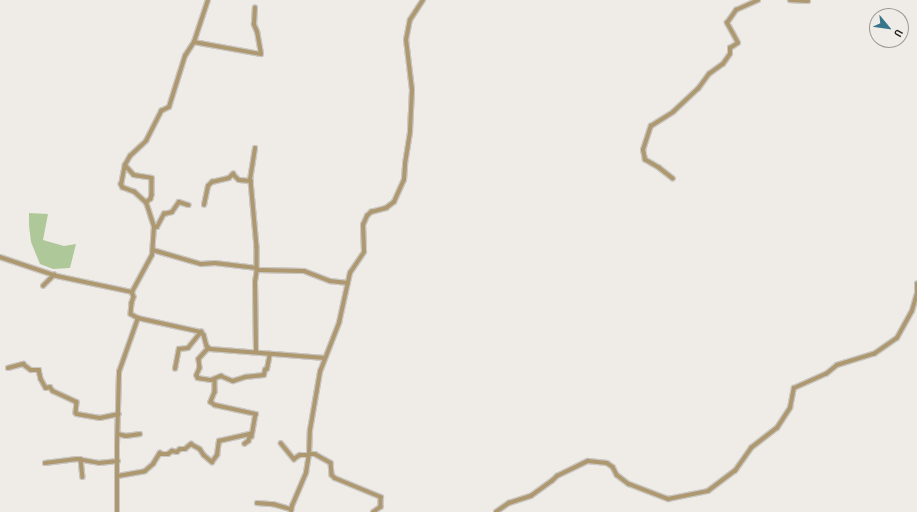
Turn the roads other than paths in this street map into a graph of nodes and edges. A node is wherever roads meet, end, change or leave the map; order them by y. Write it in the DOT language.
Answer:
graph roads {
  1 [pos="208,0"];
  2 [pos="423,0"];
  3 [pos="758,0"];
  4 [pos="790,0"];
  5 [pos="808,1"];
  6 [pos="255,8"];
  7 [pos="194,42"];
  8 [pos="255,148"];
  9 [pos="125,166"];
  10 [pos="673,179"];
  11 [pos="250,180"];
  12 [pos="146,203"];
  13 [pos="189,205"];
  14 [pos="204,205"];
  15 [pos="154,227"];
  16 [pos="153,250"];
  17 [pos="0,257"];
  18 [pos="257,269"];
  19 [pos="54,276"];
  20 [pos="348,283"];
  21 [pos="917,284"];
  22 [pos="42,286"];
  23 [pos="132,292"];
  24 [pos="138,318"];
  25 [pos="201,332"];
  26 [pos="208,348"];
  27 [pos="256,352"];
  28 [pos="270,354"];
  29 [pos="325,358"];
  30 [pos="8,368"];
  31 [pos="175,369"];
  32 [pos="215,380"];
  33 [pos="119,414"];
  34 [pos="118,434"];
  35 [pos="140,434"];
  36 [pos="281,443"];
  37 [pos="309,455"];
  38 [pos="81,459"];
  39 [pos="118,461"];
  40 [pos="45,463"];
  41 [pos="118,476"];
  42 [pos="83,477"];
  43 [pos="257,503"];
  44 [pos="291,510"];
  45 [pos="118,512"];
  46 [pos="374,512"];
  47 [pos="496,512"];
  1 -- 7 [label="street"];
  2 -- 20 [label="street"];
  3 -- 10 [label="street"];
  4 -- 5 [label="street"];
  6 -- 7 [label="street"];
  7 -- 9 [label="street"];
  8 -- 11 [label="street"];
  9 -- 12 [label="street"];
  9 -- 12 [label="street"];
  11 -- 14 [label="street"];
  11 -- 18 [label="street"];
  12 -- 15 [label="street"];
  13 -- 15 [label="street"];
  15 -- 16 [label="street"];
  16 -- 18 [label="street"];
  16 -- 23 [label="street"];
  17 -- 19 [label="street"];
  18 -- 20 [label="street"];
  18 -- 27 [label="street"];
  19 -- 22 [label="street"];
  19 -- 23 [label="street"];
  20 -- 29 [label="street"];
  21 -- 47 [label="street"];
  23 -- 24 [label="street"];
  24 -- 25 [label="street"];
  24 -- 33 [label="street"];
  25 -- 26 [label="street"];
  25 -- 31 [label="street"];
  26 -- 27 [label="street"];
  26 -- 32 [label="street"];
  27 -- 28 [label="street"];
  28 -- 29 [label="street"];
  28 -- 32 [label="street"];
  29 -- 37 [label="street"];
  30 -- 33 [label="street"];
  32 -- 41 [label="street"];
  33 -- 34 [label="street"];
  34 -- 35 [label="street"];
  34 -- 39 [label="street"];
  36 -- 37 [label="street"];
  37 -- 44 [label="street"];
  37 -- 46 [label="street"];
  38 -- 39 [label="street"];
  38 -- 40 [label="street"];
  38 -- 42 [label="street"];
  39 -- 41 [label="street"];
  41 -- 45 [label="street"];
  43 -- 44 [label="street"];
}
